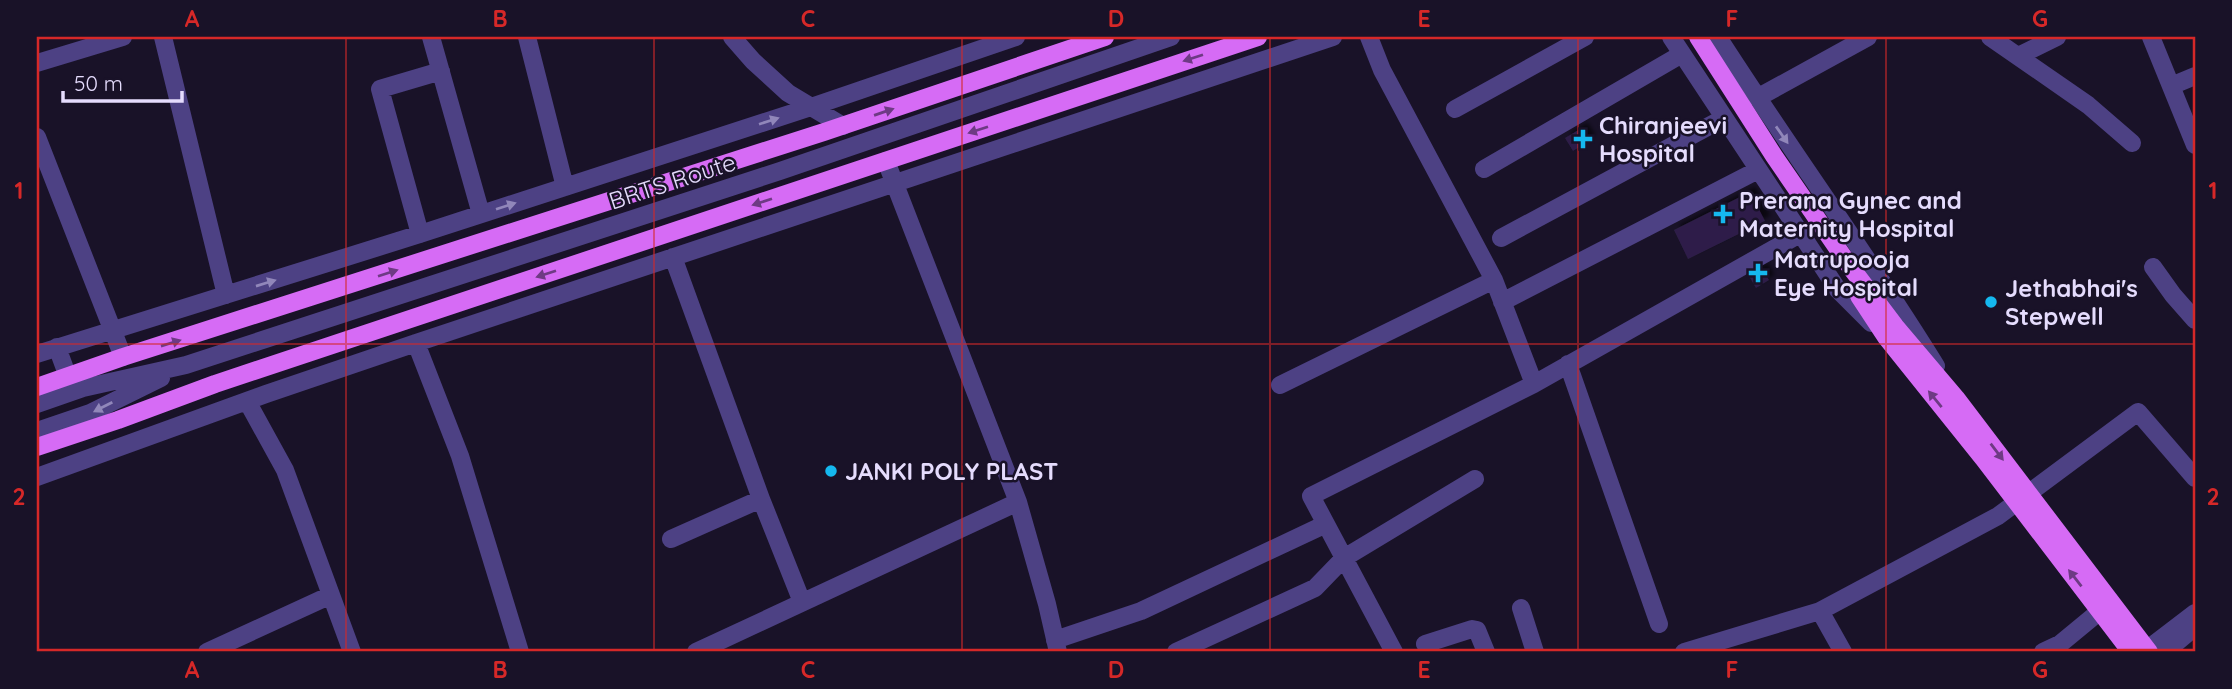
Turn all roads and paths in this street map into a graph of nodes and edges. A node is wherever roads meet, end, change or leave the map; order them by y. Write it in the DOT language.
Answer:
graph roads {
  1 [pos="123,37"];
  2 [pos="163,37"];
  3 [pos="431,37"];
  4 [pos="527,37"];
  5 [pos="732,37"];
  6 [pos="1016,37"];
  7 [pos="1105,37"];
  8 [pos="1171,37"];
  9 [pos="1258,37"];
  10 [pos="1333,37"];
  11 [pos="1370,37"];
  12 [pos="1585,37"];
  13 [pos="1671,37"];
  14 [pos="1698,37"];
  15 [pos="1718,37"];
  16 [pos="1868,37"];
  17 [pos="1990,37"];
  18 [pos="2057,37"];
  19 [pos="2151,37"];
  20 [pos="997,43"];
  21 [pos="1684,45"];
  22 [pos="2018,56"];
  23 [pos="37,63"];
  24 [pos="1008,69"];
  25 [pos="441,71"];
  26 [pos="2195,76"];
  27 [pos="2171,86"];
  28 [pos="1757,98"];
  29 [pos="811,107"];
  30 [pos="1455,109"];
  31 [pos="1724,118"];
  32 [pos="843,126"];
  33 [pos="37,137"];
  34 [pos="707,141"];
  35 [pos="2132,143"];
  36 [pos="2195,145"];
  37 [pos="886,161"];
  38 [pos="715,167"];
  39 [pos="1484,169"];
  40 [pos="1758,170"];
  41 [pos="895,183"];
  42 [pos="565,187"];
  43 [pos="481,214"];
  44 [pos="420,234"];
  45 [pos="1800,234"];
  46 [pos="1500,239"];
  47 [pos="673,257"];
  48 [pos="2153,267"];
  49 [pos="1494,280"];
  50 [pos="226,295"];
  51 [pos="1503,302"];
  52 [pos="2195,320"];
  53 [pos="113,330"];
  54 [pos="1890,332"];
  55 [pos="416,343"];
  56 [pos="57,347"];
  57 [pos="37,354"];
  58 [pos="124,357"];
  59 [pos="1569,364"];
  60 [pos="186,365"];
  61 [pos="68,377"];
  62 [pos="1534,384"];
  63 [pos="1280,385"];
  64 [pos="37,387"];
  65 [pos="1956,398"];
  66 [pos="247,401"];
  67 [pos="37,404"];
  68 [pos="37,430"];
  69 [pos="37,447"];
  70 [pos="2191,466"];
  71 [pos="37,477"];
  72 [pos="1475,479"];
  73 [pos="2022,497"];
  74 [pos="761,499"];
  75 [pos="1018,502"];
  76 [pos="1326,524"];
  77 [pos="671,539"];
  78 [pos="1344,558"];
  79 [pos="331,595"];
  80 [pos="803,602"];
  81 [pos="1521,608"];
  82 [pos="1820,611"];
  83 [pos="2100,611"];
  84 [pos="2195,613"];
  85 [pos="1659,624"];
  86 [pos="2195,627"];
  87 [pos="1426,645"];
  88 [pos="1056,646"];
  89 [pos="2141,651"];
  90 [pos="207,652"];
  91 [pos="352,652"];
  92 [pos="520,652"];
  93 [pos="696,652"];
  94 [pos="1176,652"];
  95 [pos="1394,652"];
  96 [pos="1486,652"];
  97 [pos="1535,652"];
  98 [pos="1684,652"];
  99 [pos="1843,652"];
  100 [pos="2043,652"];
  1 -- 23 [label="street"];
  2 -- 50 [label="street"];
  3 -- 25 [label="street"];
  4 -- 42 [label="street"];
  5 -- 29 [label="street"];
  6 -- 20 [label="street"];
  7 -- 24 [label="main road"];
  8 -- 60 [label="street, BRTS Route"];
  9 -- 37 [label="main road, one-way"];
  10 -- 41 [label="street"];
  11 -- 49 [label="street"];
  12 -- 30 [label="street"];
  13 -- 21 [label="street"];
  14 -- 54 [label="main road"];
  15 -- 28 [label="street"];
  16 -- 28 [label="street"];
  17 -- 22 [label="street"];
  18 -- 22 [label="street"];
  19 -- 27 [label="street"];
  20 -- 24 [label="street"];
  20 -- 29 [label="street"];
  21 -- 31 [label="street"];
  21 -- 39 [label="street"];
  21 -- 54 [label="main road"];
  22 -- 35 [label="street"];
  32 -- 24 [label="main road, one-way"];
  25 -- 43 [label="street"];
  25 -- 44 [label="street"];
  26 -- 27 [label="street"];
  27 -- 36 [label="street"];
  28 -- 65 [label="street, one-way"];
  29 -- 32 [label="street"];
  34 -- 29 [label="street, one-way"];
  31 -- 40 [label="street"];
  31 -- 46 [label="street"];
  32 -- 38 [label="main road"];
  33 -- 53 [label="street"];
  34 -- 38 [label="street"];
  34 -- 42 [label="street"];
  37 -- 41 [label="street"];
  37 -- 69 [label="main road, one-way"];
  58 -- 38 [label="main road, one-way"];
  40 -- 45 [label="street"];
  40 -- 51 [label="street"];
  41 -- 47 [label="street"];
  41 -- 75 [label="street"];
  43 -- 42 [label="street, one-way"];
  43 -- 44 [label="street"];
  50 -- 44 [label="street, one-way"];
  45 -- 54 [label="street"];
  45 -- 59 [label="street"];
  47 -- 55 [label="street"];
  47 -- 74 [label="street"];
  48 -- 52 [label="street"];
  49 -- 51 [label="street"];
  49 -- 63 [label="street"];
  50 -- 53 [label="street"];
  51 -- 62 [label="street"];
  53 -- 56 [label="street"];
  53 -- 58 [label="street"];
  54 -- 65 [label="main road"];
  73 -- 54 [label="main road, one-way"];
  55 -- 66 [label="street"];
  55 -- 92 [label="street"];
  56 -- 57 [label="street"];
  56 -- 61 [label="street"];
  58 -- 61 [label="main road"];
  59 -- 62 [label="street"];
  59 -- 85 [label="street"];
  60 -- 67 [label="street"];
  60 -- 68 [label="street, one-way"];
  61 -- 64 [label="main road"];
  62 -- 76 [label="street"];
  65 -- 73 [label="main road, one-way"];
  66 -- 71 [label="street"];
  66 -- 79 [label="street"];
  70 -- 73 [label="street"];
  72 -- 78 [label="street"];
  73 -- 82 [label="street"];
  83 -- 73 [label="main road, one-way"];
  73 -- 89 [label="main road"];
  74 -- 77 [label="street"];
  74 -- 80 [label="street"];
  75 -- 80 [label="street"];
  75 -- 88 [label="street"];
  76 -- 78 [label="street"];
  76 -- 88 [label="street"];
  78 -- 94 [label="street"];
  78 -- 95 [label="street"];
  79 -- 90 [label="street"];
  79 -- 91 [label="street"];
  80 -- 93 [label="street"];
  81 -- 97 [label="street"];
  82 -- 98 [label="street"];
  82 -- 99 [label="street"];
  83 -- 89 [label="main road"];
  83 -- 100 [label="street"];
  84 -- 89 [label="street"];
  86 -- 89 [label="street"];
  87 -- 96 [label="street"];
}
